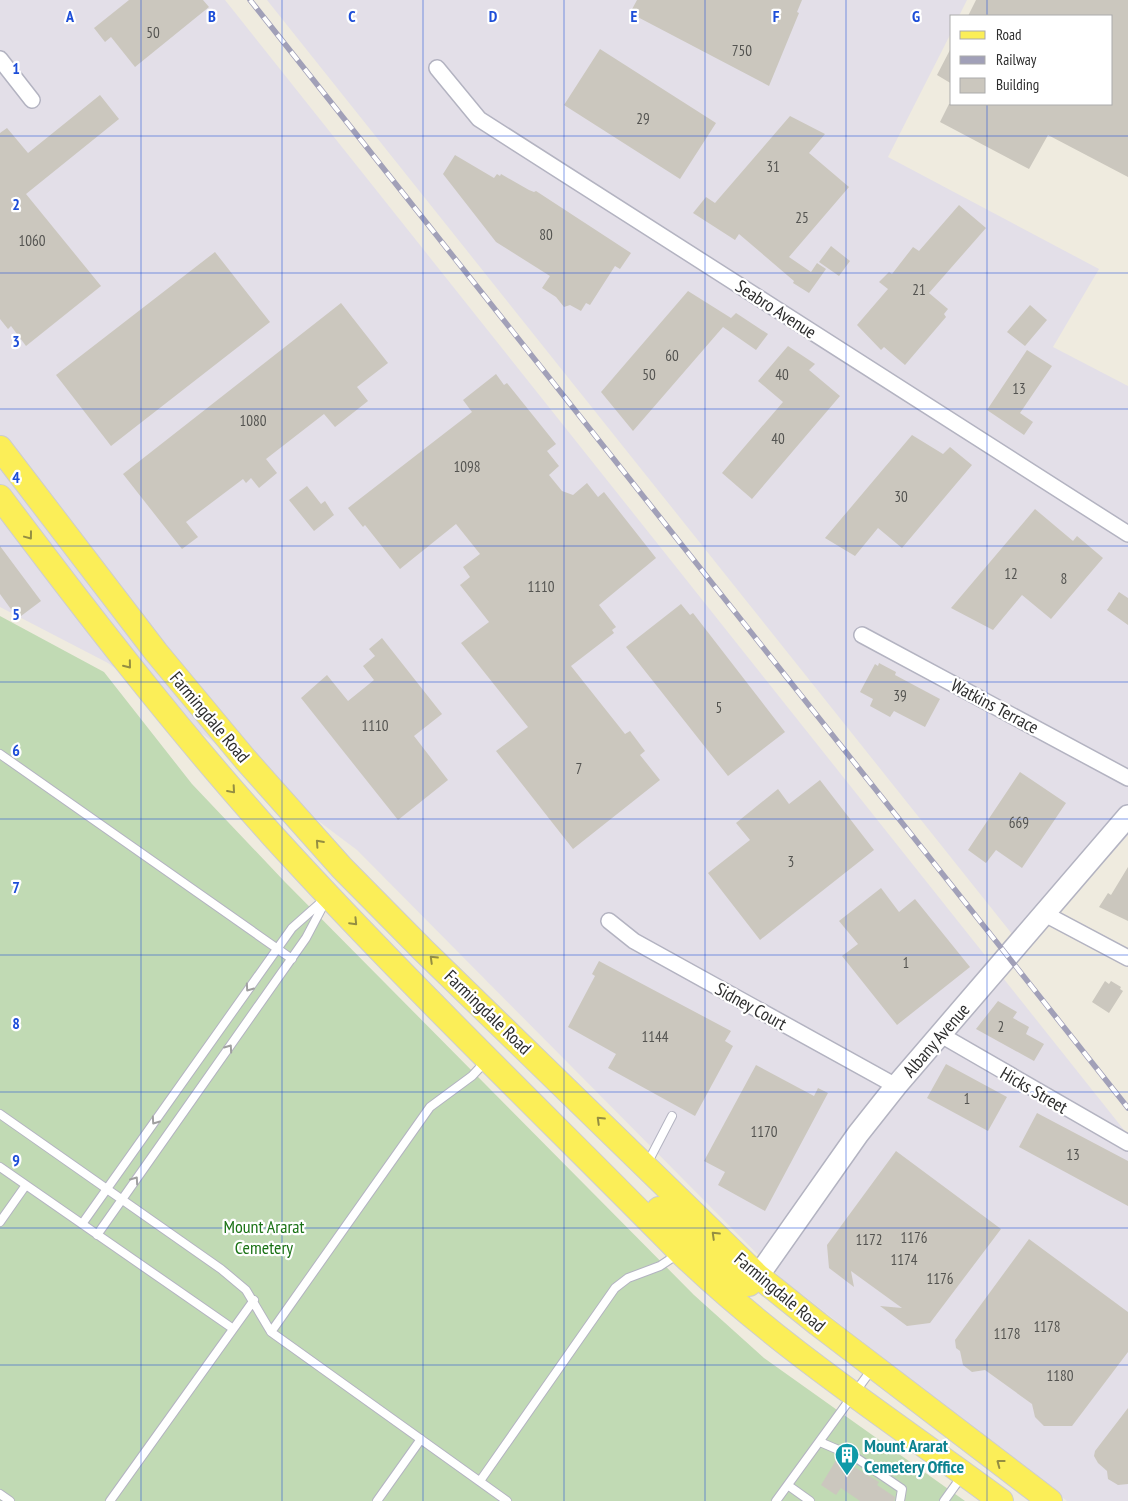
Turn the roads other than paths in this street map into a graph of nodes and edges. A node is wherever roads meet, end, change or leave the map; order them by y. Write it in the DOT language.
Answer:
graph roads {
  1 [pos="0,59"];
  2 [pos="437,68"];
  3 [pos="32,100"];
  4 [pos="0,448"];
  5 [pos="0,497"];
  6 [pos="1128,534"];
  7 [pos="862,635"];
  8 [pos="0,754"];
  9 [pos="1128,778"];
  10 [pos="1128,816"];
  11 [pos="328,896"];
  12 [pos="1045,914"];
  13 [pos="609,921"];
  14 [pos="278,948"];
  15 [pos="1128,958"];
  16 [pos="292,959"];
  17 [pos="940,1035"];
  18 [pos="488,1059"];
  19 [pos="896,1086"];
  20 [pos="0,1114"];
  21 [pos="672,1116"];
  22 [pos="559,1129"];
  23 [pos="1128,1143"];
  24 [pos="646,1165"];
  25 [pos="0,1167"];
  26 [pos="26,1185"];
  27 [pos="107,1189"];
  28 [pos="122,1199"];
  29 [pos="0,1222"];
  30 [pos="82,1224"];
  31 [pos="97,1234"];
  32 [pos="680,1252"];
  33 [pos="758,1276"];
  34 [pos="254,1300"];
  35 [pos="232,1328"];
  36 [pos="271,1332"];
  37 [pos="874,1367"];
  38 [pos="853,1396"];
  39 [pos="421,1439"];
  40 [pos="820,1442"];
  41 [pos="963,1474"];
  42 [pos="480,1481"];
  43 [pos="789,1486"];
  44 [pos="0,1494"];
  45 [pos="10,1501"];
  46 [pos="110,1501"];
  47 [pos="377,1501"];
  48 [pos="507,1501"];
  49 [pos="776,1501"];
  50 [pos="810,1501"];
  51 [pos="900,1501"];
  52 [pos="944,1501"];
  53 [pos="1001,1501"];
  54 [pos="1050,1501"];
  1 -- 3 [label="street"];
  2 -- 6 [label="street, Seabro Avenue"];
  24 -- 4 [label="main road, Farmingdale Road, one-way"];
  5 -- 11 [label="main road, Farmingdale Road, one-way"];
  7 -- 9 [label="street, Watkins Terrace"];
  8 -- 14 [label="lane"];
  10 -- 12 [label="street, Albany Avenue"];
  11 -- 14 [label="lane"];
  11 -- 16 [label="lane"];
  11 -- 18 [label="main road, Farmingdale Road, one-way"];
  12 -- 15 [label="street"];
  12 -- 17 [label="street, Albany Avenue"];
  13 -- 19 [label="street, Sidney Court"];
  14 -- 16 [label="lane"];
  14 -- 27 [label="lane, one-way"];
  28 -- 16 [label="lane, one-way"];
  17 -- 19 [label="street, Albany Avenue"];
  17 -- 23 [label="street, Hicks Street"];
  18 -- 22 [label="main road, Farmingdale Road"];
  18 -- 36 [label="lane"];
  19 -- 33 [label="street, Albany Avenue"];
  20 -- 27 [label="lane"];
  21 -- 24 [label="lane"];
  22 -- 32 [label="main road, Farmingdale Road"];
  22 -- 33 [label="main road"];
  33 -- 24 [label="main road, Farmingdale Road, one-way"];
  25 -- 26 [label="lane"];
  26 -- 29 [label="lane"];
  26 -- 30 [label="lane"];
  27 -- 28 [label="lane"];
  27 -- 30 [label="lane"];
  28 -- 31 [label="lane"];
  28 -- 34 [label="lane"];
  30 -- 31 [label="lane"];
  31 -- 35 [label="lane"];
  32 -- 38 [label="main road, Farmingdale Road"];
  32 -- 42 [label="lane"];
  33 -- 37 [label="main road, Farmingdale Road"];
  34 -- 35 [label="lane"];
  34 -- 36 [label="lane"];
  35 -- 46 [label="lane"];
  36 -- 39 [label="lane"];
  37 -- 38 [label="lane"];
  54 -- 37 [label="main road, Farmingdale Road, one-way"];
  38 -- 40 [label="lane"];
  38 -- 41 [label="main road, Farmingdale Road"];
  39 -- 42 [label="lane"];
  39 -- 47 [label="lane"];
  40 -- 43 [label="lane"];
  40 -- 51 [label="lane"];
  41 -- 52 [label="lane"];
  41 -- 53 [label="main road, Farmingdale Road"];
  42 -- 48 [label="lane"];
  43 -- 49 [label="lane"];
  43 -- 50 [label="lane"];
  44 -- 45 [label="lane"];
}
